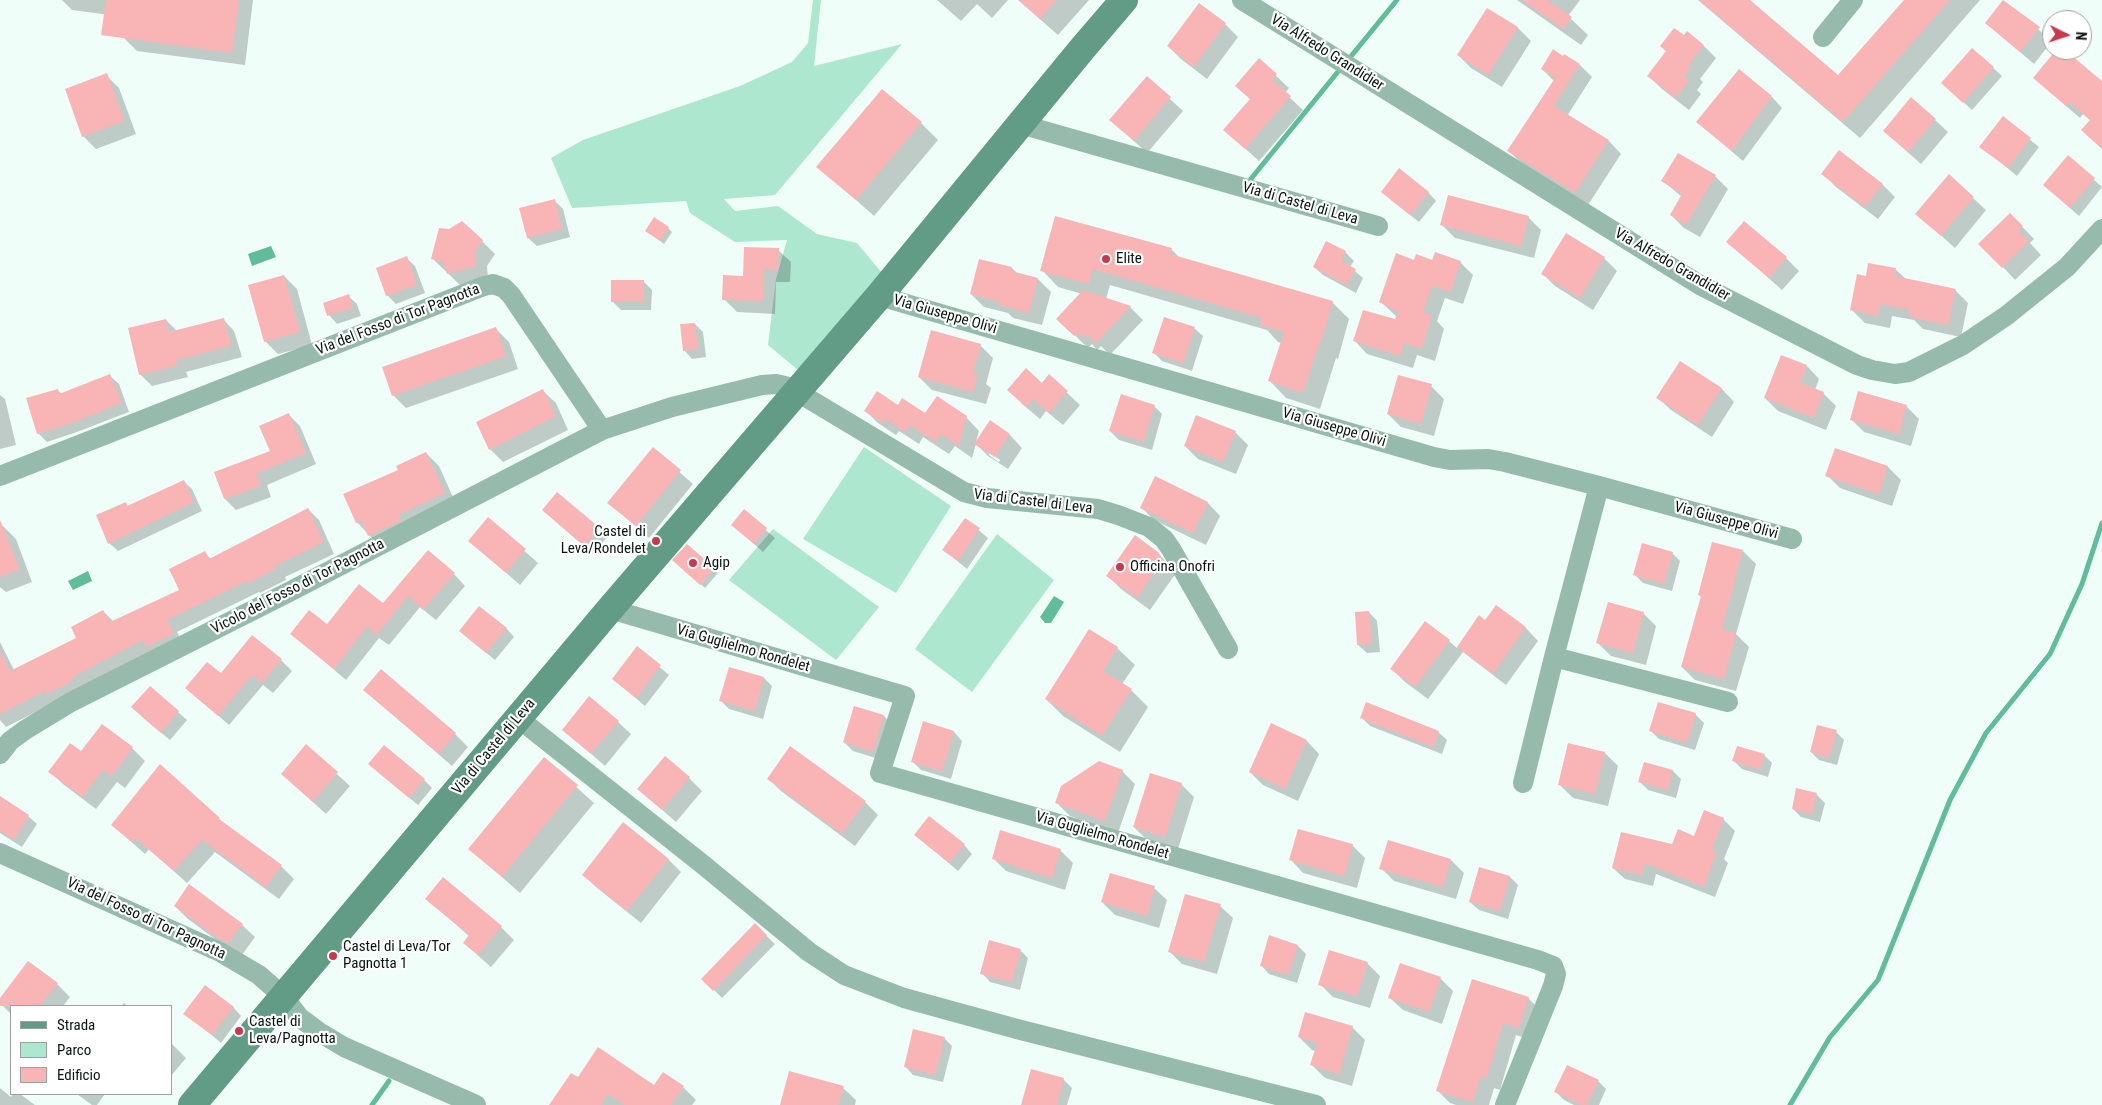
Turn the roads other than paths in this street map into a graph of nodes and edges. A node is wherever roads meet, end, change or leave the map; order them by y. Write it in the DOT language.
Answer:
graph roads {
  1 [pos="1124,0"];
  2 [pos="1242,0"];
  3 [pos="1853,0"];
  4 [pos="1823,37"];
  5 [pos="1020,124"];
  6 [pos="1378,226"];
  7 [pos="2102,229"];
  8 [pos="879,296"];
  9 [pos="797,390"];
  10 [pos="602,430"];
  11 [pos="0,476"];
  12 [pos="1599,486"];
  13 [pos="1792,539"];
  14 [pos="610,609"];
  15 [pos="1228,649"];
  16 [pos="1554,657"];
  17 [pos="1728,702"];
  18 [pos="518,718"];
  19 [pos="0,754"];
  20 [pos="1523,782"];
  21 [pos="0,853"];
  22 [pos="284,997"];
  23 [pos="192,1105"];
  24 [pos="476,1105"];
  25 [pos="1316,1105"];
  26 [pos="1505,1105"];
  1 -- 5 [label="street, Via di Castel di Leva"];
  2 -- 7 [label="street, Via Alfredo Grandidier"];
  3 -- 4 [label="street"];
  5 -- 6 [label="street, Via di Castel di Leva"];
  5 -- 8 [label="street, Via di Castel di Leva"];
  8 -- 9 [label="street, Via di Castel di Leva"];
  8 -- 12 [label="street, Via Giuseppe Olivi"];
  9 -- 10 [label="street"];
  9 -- 14 [label="street, Via di Castel di Leva"];
  9 -- 15 [label="street, Via di Castel di Leva"];
  10 -- 11 [label="street, Via del Fosso di Tor Pagnotta"];
  10 -- 19 [label="street, Vicolo del Fosso di Tor Pagnotta"];
  12 -- 13 [label="street, Via Giuseppe Olivi"];
  12 -- 16 [label="street"];
  14 -- 18 [label="street, Via di Castel di Leva"];
  14 -- 26 [label="street, Via Guglielmo Rondelet"];
  16 -- 17 [label="street"];
  16 -- 20 [label="street"];
  18 -- 22 [label="street, Via di Castel di Leva"];
  18 -- 25 [label="street"];
  21 -- 22 [label="street, Via del Fosso di Tor Pagnotta"];
  22 -- 23 [label="street, Via di Castel di Leva"];
  22 -- 24 [label="street, Via del Fosso di Tor Pagnotta"];
}
